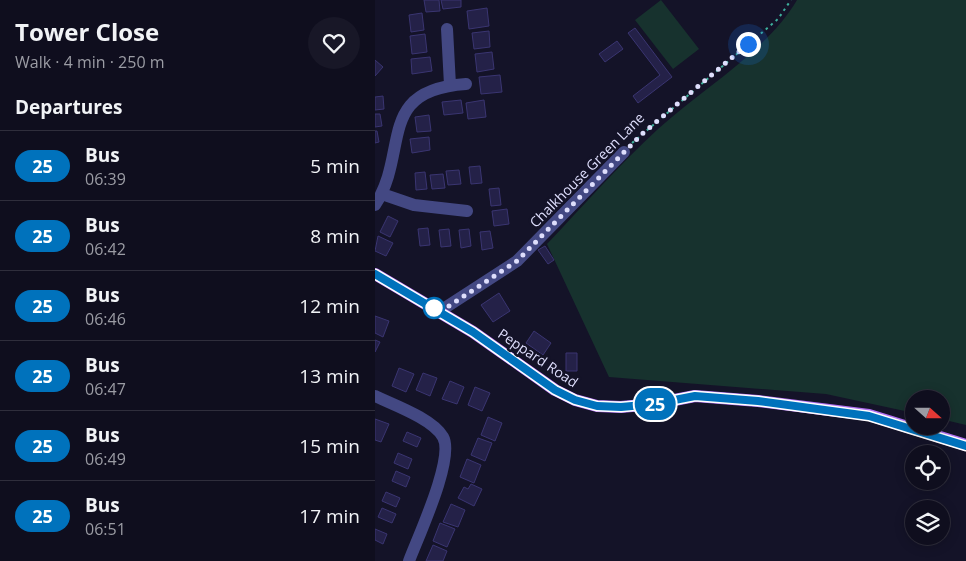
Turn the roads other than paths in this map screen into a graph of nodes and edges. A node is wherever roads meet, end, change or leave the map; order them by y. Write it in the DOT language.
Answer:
graph roads {
  1 [pos="447,29"];
  2 [pos="466,84"];
  3 [pos="450,85"];
  4 [pos="623,152"];
  5 [pos="382,194"];
  6 [pos="375,205"];
  7 [pos="467,210"];
  8 [pos="376,278"];
  9 [pos="440,312"];
  10 [pos="375,396"];
  11 [pos="966,446"];
  12 [pos="409,561"];
  1 -- 3 [label="street"];
  2 -- 3 [label="street"];
  3 -- 5 [label="street"];
  4 -- 9 [label="street, Chalkhouse Green Lane"];
  5 -- 6 [label="street"];
  5 -- 7 [label="street"];
  8 -- 9 [label="main road, Peppard Road"];
  9 -- 11 [label="main road, Peppard Road"];
  10 -- 12 [label="street"];
}
